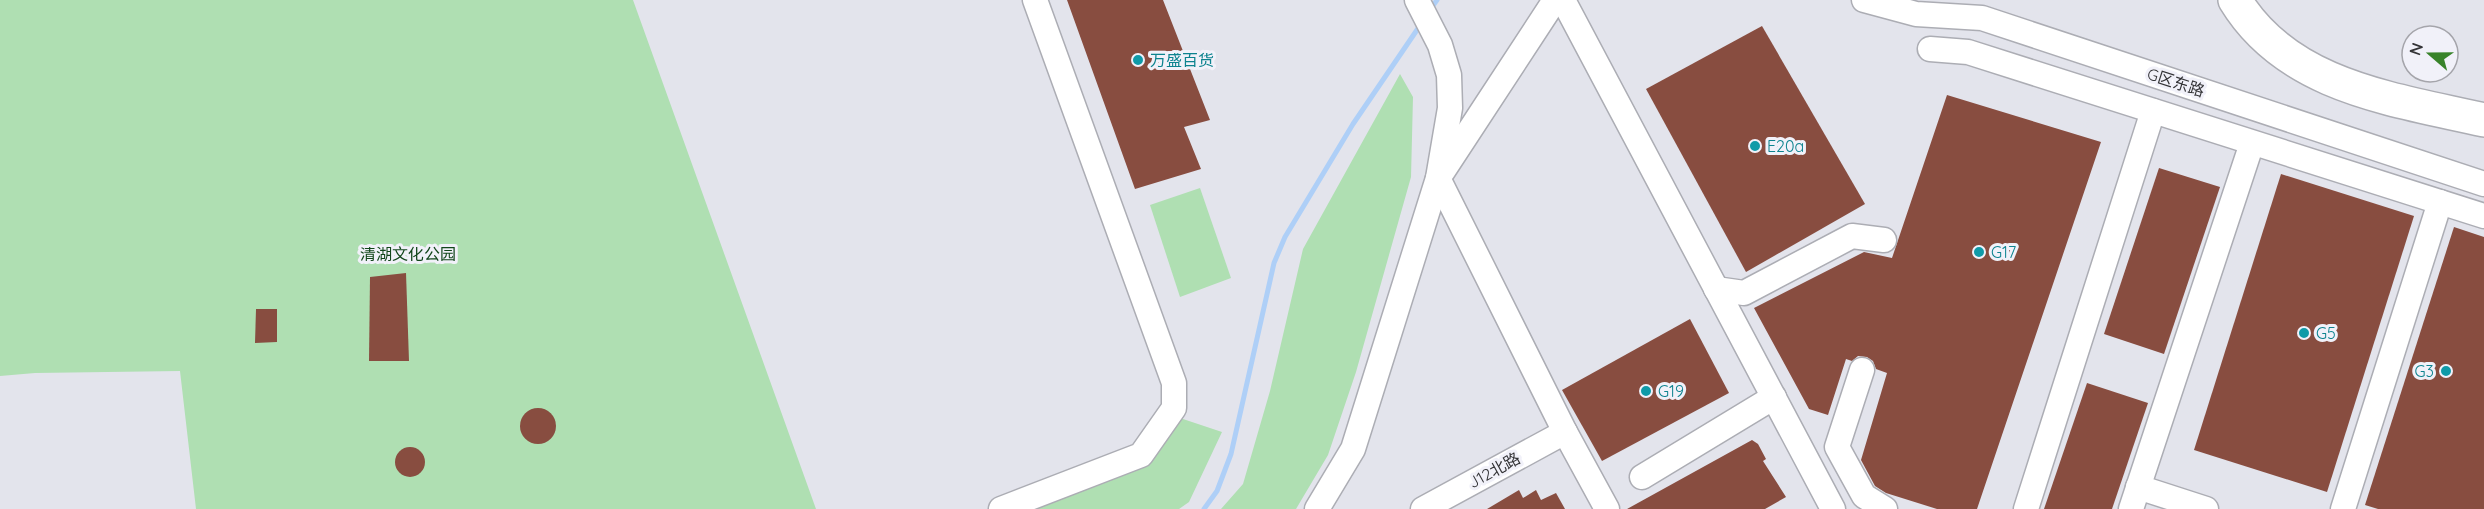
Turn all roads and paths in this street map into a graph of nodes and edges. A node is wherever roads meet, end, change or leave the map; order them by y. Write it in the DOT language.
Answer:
graph roads {
  1 [pos="1035,0"];
  2 [pos="1417,0"];
  3 [pos="1556,0"];
  4 [pos="1563,0"];
  5 [pos="1864,0"];
  6 [pos="2235,0"];
  7 [pos="1941,16"];
  8 [pos="2153,111"];
  9 [pos="2484,120"];
  10 [pos="2252,142"];
  11 [pos="1438,178"];
  12 [pos="2484,184"];
  13 [pos="2440,202"];
  14 [pos="2484,216"];
  15 [pos="1884,240"];
  16 [pos="1716,289"];
  17 [pos="1862,370"];
  18 [pos="1774,397"];
  19 [pos="1565,432"];
  20 [pos="1642,477"];
  21 [pos="2134,498"];
  22 [pos="1826,506"];
  23 [pos="1001,509"];
  24 [pos="1317,509"];
  25 [pos="1423,509"];
  26 [pos="1607,509"];
  27 [pos="1885,509"];
  28 [pos="2026,509"];
  29 [pos="2206,509"];
  30 [pos="2343,509"];
  1 -- 23 [label="street"];
  2 -- 11 [label="street"];
  3 -- 11 [label="street"];
  4 -- 16 [label="street"];
  5 -- 7 [label="street, G区东路"];
  6 -- 9 [label="highway"];
  7 -- 8 [label="street"];
  7 -- 12 [label="street, G区东路"];
  8 -- 10 [label="street"];
  8 -- 28 [label="street"];
  10 -- 13 [label="street"];
  10 -- 21 [label="street"];
  11 -- 19 [label="street"];
  11 -- 24 [label="street"];
  13 -- 14 [label="street"];
  13 -- 30 [label="street"];
  15 -- 16 [label="street"];
  16 -- 18 [label="street"];
  17 -- 27 [label="street"];
  18 -- 20 [label="street"];
  18 -- 22 [label="street"];
  19 -- 25 [label="street, J12北路"];
  19 -- 26 [label="street"];
  21 -- 29 [label="street"];
}
